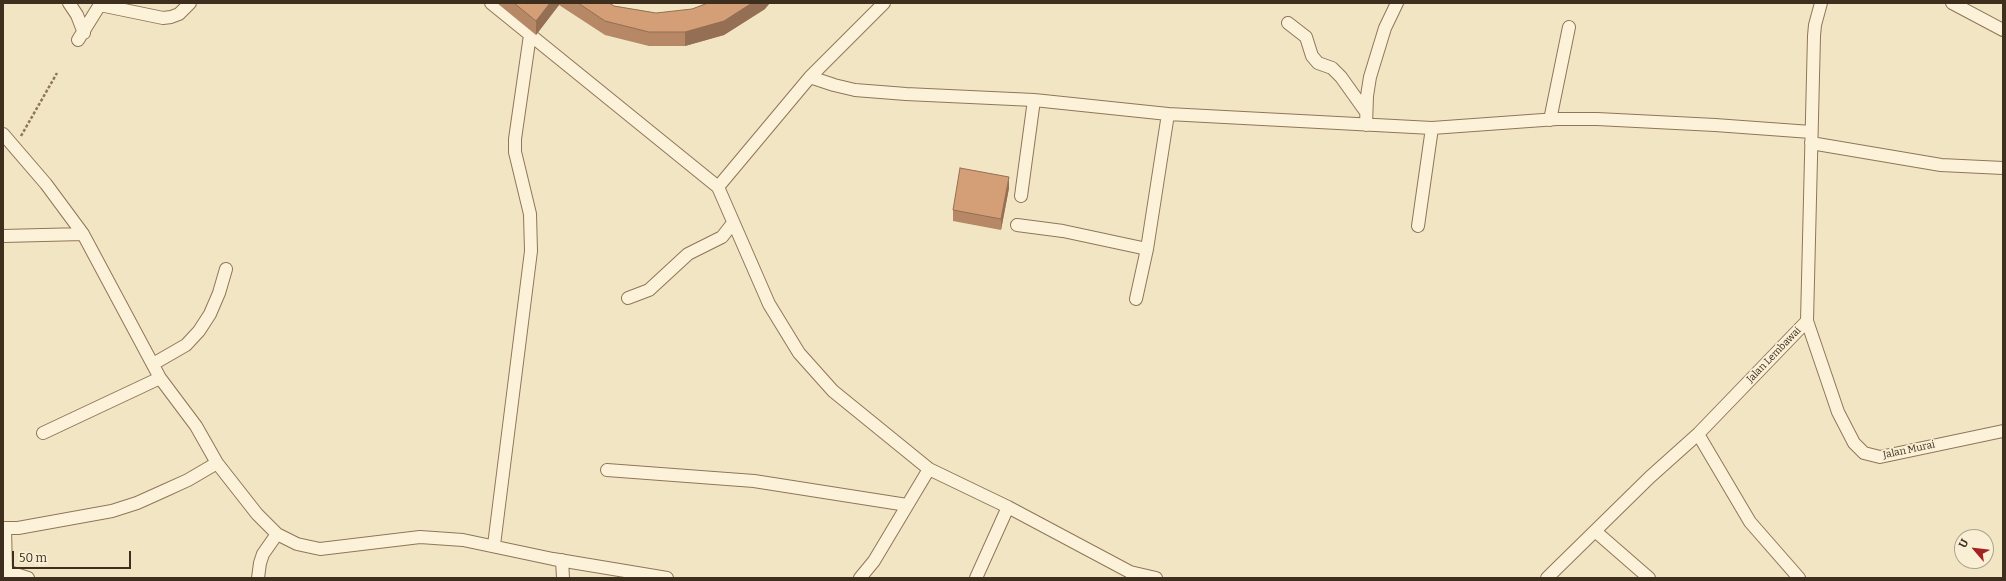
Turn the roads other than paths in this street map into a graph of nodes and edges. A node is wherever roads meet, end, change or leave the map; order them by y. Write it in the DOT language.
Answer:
graph roads {
  1 [pos="69,3"];
  2 [pos="190,3"];
  3 [pos="491,3"];
  4 [pos="884,3"];
  5 [pos="1397,3"];
  6 [pos="1821,3"];
  7 [pos="1952,3"];
  8 [pos="101,4"];
  9 [pos="1288,23"];
  10 [pos="1569,27"];
  11 [pos="2003,30"];
  12 [pos="530,35"];
  13 [pos="810,77"];
  14 [pos="1034,100"];
  15 [pos="1366,112"];
  16 [pos="1168,114"];
  17 [pos="1550,120"];
  18 [pos="1366,125"];
  19 [pos="1432,128"];
  20 [pos="3,134"];
  21 [pos="1811,138"];
  22 [pos="2003,168"];
  23 [pos="718,187"];
  24 [pos="1021,196"];
  25 [pos="733,223"];
  26 [pos="1017,225"];
  27 [pos="1418,226"];
  28 [pos="83,234"];
  29 [pos="3,236"];
  30 [pos="1147,249"];
  31 [pos="226,269"];
  32 [pos="628,298"];
  33 [pos="1136,299"];
  34 [pos="1807,321"];
  35 [pos="153,364"];
  36 [pos="160,378"];
  37 [pos="2003,431"];
  38 [pos="43,433"];
  39 [pos="1698,434"];
  40 [pos="217,463"];
  41 [pos="929,469"];
  42 [pos="607,470"];
  43 [pos="907,505"];
  44 [pos="1008,507"];
  45 [pos="4,528"];
  46 [pos="1596,532"];
  47 [pos="278,534"];
  48 [pos="494,545"];
  49 [pos="562,560"];
  50 [pos="5,574"];
  51 [pos="28,578"];
  52 [pos="258,578"];
  53 [pos="564,578"];
  54 [pos="667,578"];
  55 [pos="860,578"];
  56 [pos="976,578"];
  57 [pos="1156,578"];
  58 [pos="1547,578"];
  59 [pos="1649,578"];
  60 [pos="1799,578"];
  1 -- 8 [label="street"];
  2 -- 8 [label="street"];
  3 -- 12 [label="street"];
  4 -- 13 [label="street"];
  5 -- 15 [label="street"];
  6 -- 21 [label="street, Jalan Lembawai"];
  7 -- 11 [label="street"];
  9 -- 15 [label="street"];
  10 -- 17 [label="street"];
  12 -- 23 [label="street"];
  12 -- 48 [label="street"];
  13 -- 14 [label="street"];
  13 -- 23 [label="street"];
  14 -- 16 [label="street"];
  14 -- 24 [label="street"];
  15 -- 18 [label="street"];
  16 -- 18 [label="street"];
  16 -- 30 [label="street"];
  17 -- 19 [label="street"];
  17 -- 21 [label="street"];
  18 -- 19 [label="street"];
  19 -- 27 [label="street"];
  20 -- 28 [label="street"];
  21 -- 22 [label="street"];
  21 -- 34 [label="street, Jalan Lembawai"];
  23 -- 25 [label="street"];
  25 -- 32 [label="street"];
  25 -- 41 [label="street"];
  26 -- 30 [label="street"];
  28 -- 29 [label="street"];
  28 -- 35 [label="street"];
  30 -- 33 [label="street"];
  31 -- 35 [label="street"];
  34 -- 37 [label="street, Jalan Murai"];
  34 -- 39 [label="street, Jalan Lembawai"];
  35 -- 36 [label="street"];
  36 -- 38 [label="street"];
  36 -- 40 [label="street"];
  39 -- 46 [label="street, Jalan Lembawai"];
  39 -- 60 [label="street"];
  40 -- 45 [label="street"];
  40 -- 47 [label="street"];
  41 -- 43 [label="street"];
  41 -- 44 [label="street"];
  42 -- 43 [label="street"];
  43 -- 55 [label="street"];
  44 -- 56 [label="street"];
  44 -- 57 [label="street"];
  45 -- 50 [label="street"];
  46 -- 58 [label="street, Jalan Lembawai"];
  46 -- 59 [label="street"];
  47 -- 48 [label="street"];
  47 -- 52 [label="street"];
  48 -- 49 [label="street"];
  49 -- 53 [label="street"];
  49 -- 54 [label="street"];
  50 -- 51 [label="street"];
}
